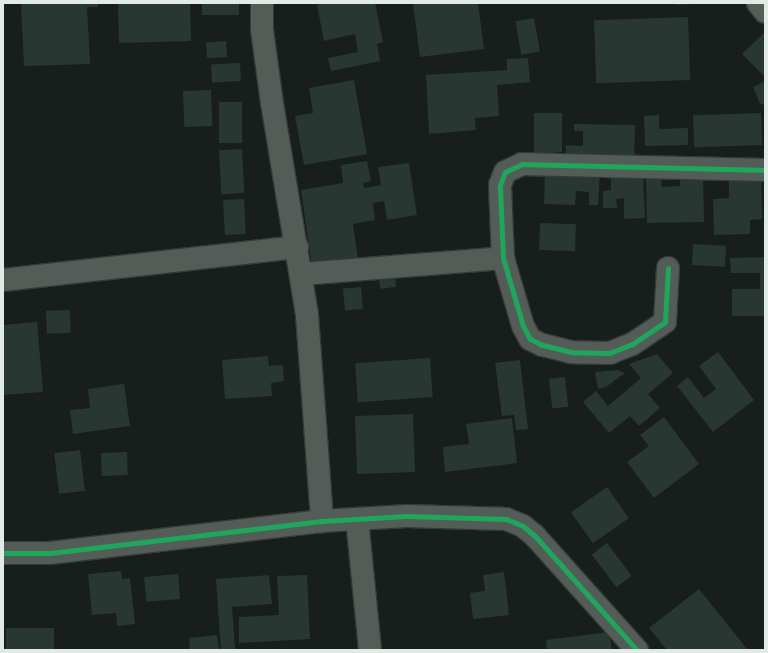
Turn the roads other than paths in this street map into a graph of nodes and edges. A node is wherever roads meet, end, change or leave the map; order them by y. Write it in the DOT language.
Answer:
graph roads {
  1 [pos="262,3"];
  2 [pos="758,3"];
  3 [pos="765,12"];
  4 [pos="765,170"];
  5 [pos="297,247"];
  6 [pos="504,258"];
  7 [pos="668,268"];
  8 [pos="301,274"];
  9 [pos="3,280"];
  10 [pos="357,518"];
  11 [pos="322,521"];
  12 [pos="3,553"];
  13 [pos="370,650"];
  14 [pos="637,650"];
  1 -- 5 [label="street"];
  2 -- 3 [label="main road"];
  4 -- 6 [label="street"];
  5 -- 8 [label="street"];
  5 -- 9 [label="street"];
  6 -- 7 [label="street"];
  6 -- 8 [label="street"];
  8 -- 11 [label="street"];
  10 -- 11 [label="street"];
  10 -- 13 [label="street"];
  10 -- 14 [label="street"];
  11 -- 12 [label="street"];
}
